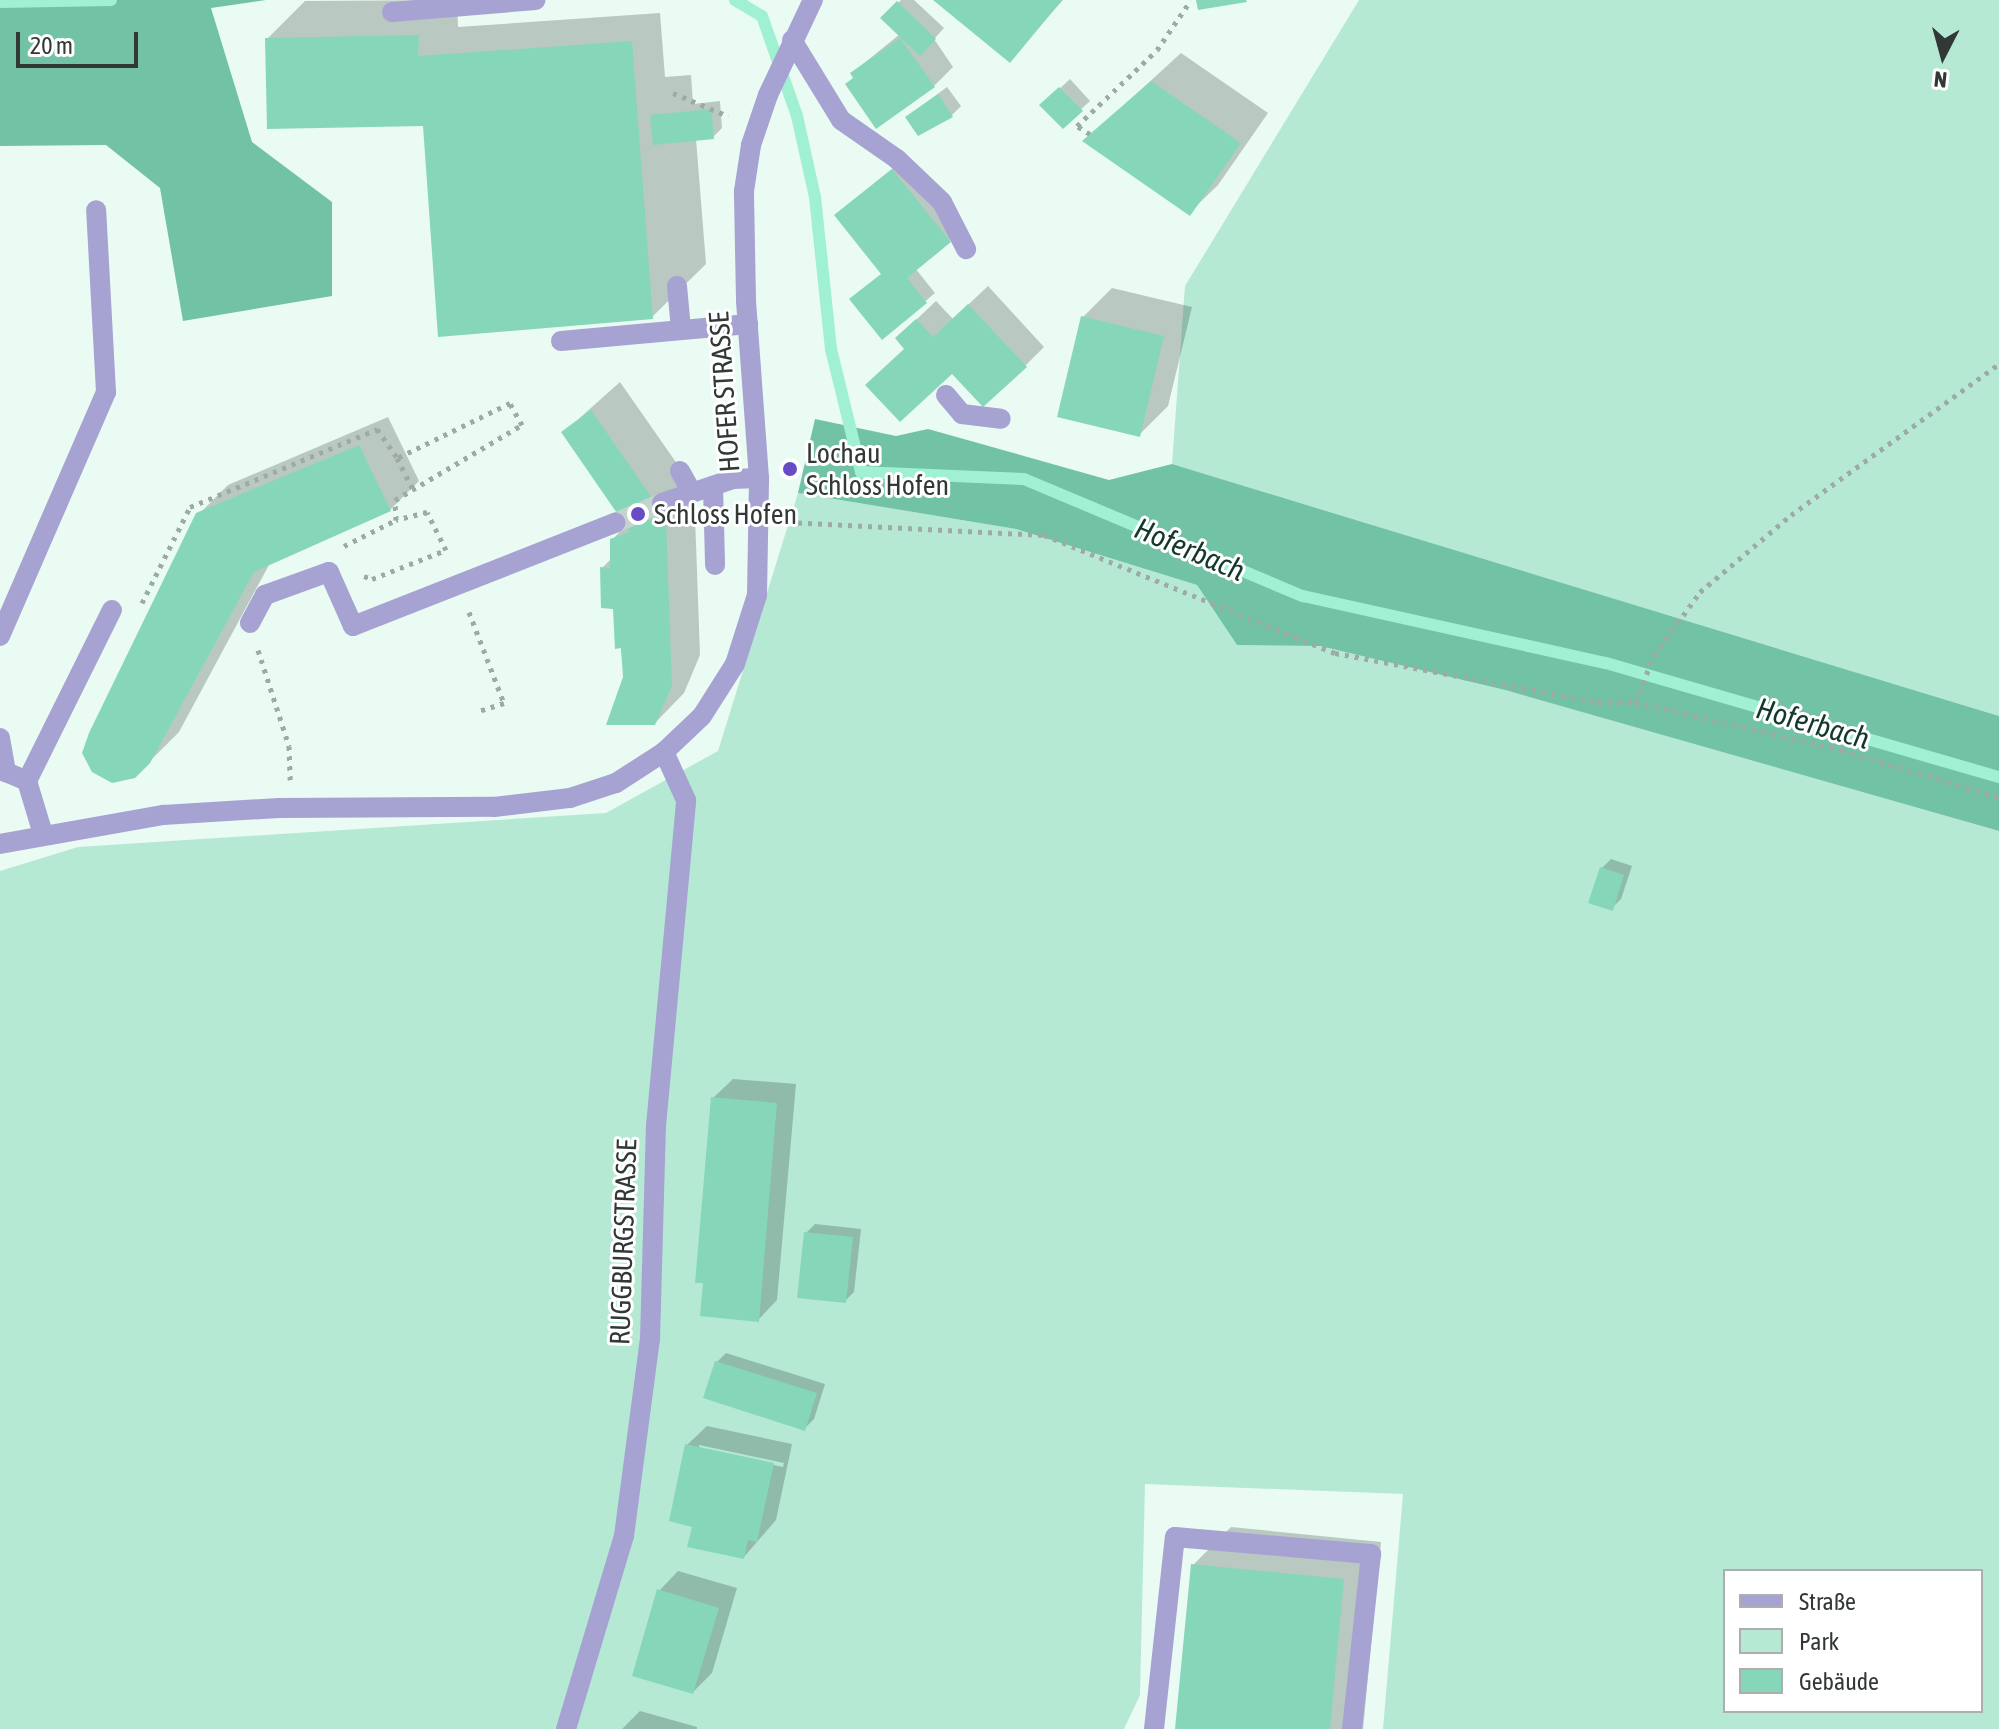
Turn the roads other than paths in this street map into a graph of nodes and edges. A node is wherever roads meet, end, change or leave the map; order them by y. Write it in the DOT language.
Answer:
graph roads {
  1 [pos="536,0"];
  2 [pos="813,0"];
  3 [pos="392,12"];
  4 [pos="788,47"];
  5 [pos="96,210"];
  6 [pos="966,249"];
  7 [pos="677,286"];
  8 [pos="748,324"];
  9 [pos="672,333"];
  10 [pos="561,341"];
  11 [pos="946,395"];
  12 [pos="1001,419"];
  13 [pos="680,471"];
  14 [pos="759,478"];
  15 [pos="713,486"];
  16 [pos="692,493"];
  17 [pos="662,503"];
  18 [pos="615,523"];
  19 [pos="715,565"];
  20 [pos="112,610"];
  21 [pos="250,623"];
  22 [pos="0,636"];
  23 [pos="0,738"];
  24 [pos="664,752"];
  25 [pos="27,781"];
  26 [pos="43,834"];
  27 [pos="0,844"];
  28 [pos="566,1729"];
  29 [pos="1154,1729"];
  30 [pos="1352,1729"];
  1 -- 3 [label="street"];
  2 -- 4 [label="street, HOFER STRASSE"];
  4 -- 6 [label="street"];
  4 -- 8 [label="street, HOFER STRASSE"];
  5 -- 22 [label="street"];
  7 -- 9 [label="street"];
  8 -- 9 [label="street"];
  8 -- 14 [label="street, HOFER STRASSE"];
  9 -- 10 [label="street"];
  11 -- 12 [label="street"];
  13 -- 16 [label="street"];
  14 -- 15 [label="street"];
  14 -- 24 [label="street, HOFER STRASSE"];
  15 -- 16 [label="street"];
  15 -- 19 [label="street"];
  16 -- 17 [label="street"];
  18 -- 21 [label="street"];
  20 -- 25 [label="street"];
  23 -- 25 [label="street"];
  24 -- 26 [label="street, HOFER STRASSE"];
  24 -- 28 [label="street, RUGGBURGSTRASSE"];
  25 -- 26 [label="street"];
  26 -- 27 [label="street, HOFER STRASSE"];
  29 -- 30 [label="street"];
}
